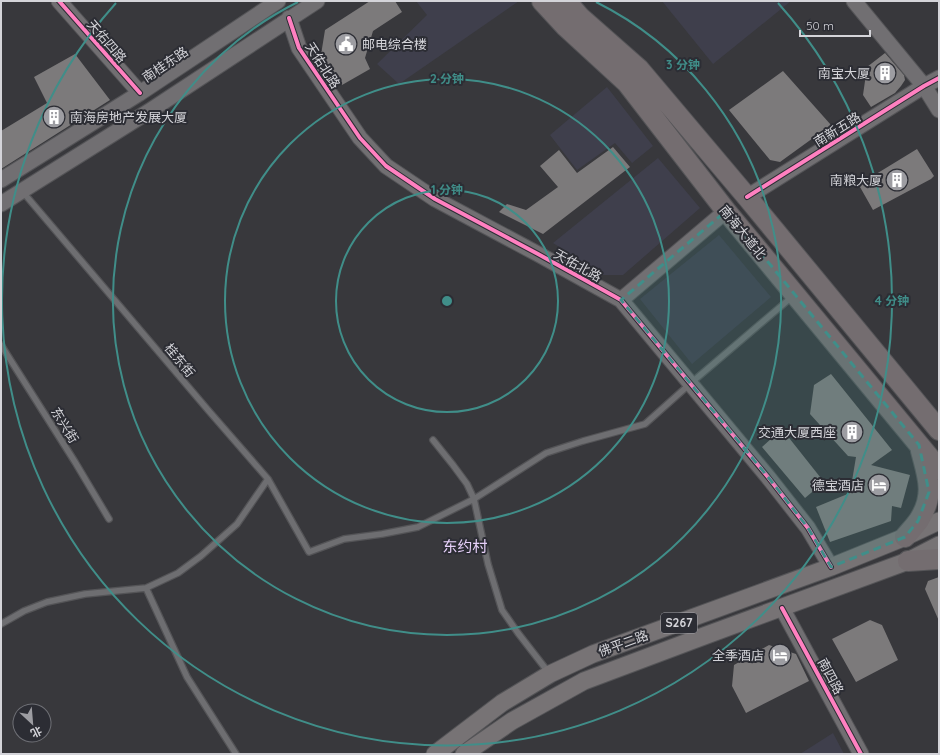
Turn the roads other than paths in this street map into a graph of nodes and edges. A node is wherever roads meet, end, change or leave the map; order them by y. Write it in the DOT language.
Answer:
graph roads {
  1 [pos="59,1"];
  2 [pos="278,1"];
  3 [pos="317,1"];
  4 [pos="542,1"];
  5 [pos="566,1"];
  6 [pos="854,1"];
  7 [pos="289,18"];
  8 [pos="939,78"];
  9 [pos="924,86"];
  10 [pos="140,93"];
  11 [pos="939,110"];
  12 [pos="1,180"];
  13 [pos="22,191"];
  14 [pos="747,197"];
  15 [pos="1,204"];
  16 [pos="726,212"];
  17 [pos="795,295"];
  18 [pos="621,300"];
  19 [pos="1,345"];
  20 [pos="691,383"];
  21 [pos="939,430"];
  22 [pos="433,440"];
  23 [pos="919,445"];
  24 [pos="939,469"];
  25 [pos="268,479"];
  26 [pos="474,499"];
  27 [pos="109,519"];
  28 [pos="939,521"];
  29 [pos="904,537"];
  30 [pos="939,545"];
  31 [pos="939,559"];
  32 [pos="908,561"];
  33 [pos="831,567"];
  34 [pos="146,588"];
  35 [pos="782,608"];
  36 [pos="1,624"];
  37 [pos="550,674"];
  38 [pos="236,754"];
  39 [pos="435,754"];
  40 [pos="464,754"];
  41 [pos="861,754"];
  1 -- 10 [label="street, 天佑四路"];
  2 -- 10 [label="street, 南桂东路"];
  3 -- 7 [label="street"];
  4 -- 16 [label="highway, 南海大道北"];
  5 -- 14 [label="highway, 南海大道北"];
  6 -- 9 [label="street"];
  7 -- 13 [label="street"];
  7 -- 18 [label="street, 天佑北路"];
  8 -- 9 [label="street, 南新五路"];
  9 -- 11 [label="street"];
  9 -- 14 [label="street, 南新五路"];
  10 -- 12 [label="street, 南桂东路"];
  13 -- 15 [label="street"];
  13 -- 25 [label="lane, 桂东街"];
  14 -- 21 [label="highway, 南海大道北"];
  16 -- 17 [label="highway, 南海大道北"];
  16 -- 18 [label="street"];
  17 -- 20 [label="lane"];
  17 -- 23 [label="highway, 南海大道北"];
  18 -- 20 [label="street, 天佑北路"];
  19 -- 27 [label="lane, 东兴街"];
  20 -- 26 [label="lane"];
  20 -- 33 [label="street, 天佑北路"];
  22 -- 26 [label="lane"];
  23 -- 24 [label="highway, 南海大道北"];
  23 -- 29 [label="highway"];
  25 -- 26 [label="lane, 桂东街"];
  25 -- 34 [label="lane"];
  26 -- 37 [label="lane"];
  28 -- 29 [label="main road, 佛平二路 / S267"];
  29 -- 33 [label="main road, 佛平二路 / S267"];
  30 -- 32 [label="main road, 佛平二路"];
  31 -- 32 [label="highway"];
  32 -- 35 [label="main road, 佛平二路"];
  33 -- 37 [label="main road, 佛平二路 / S267"];
  34 -- 36 [label="lane"];
  34 -- 38 [label="lane"];
  35 -- 40 [label="main road, 佛平二路"];
  35 -- 41 [label="street, 南四路"];
  37 -- 39 [label="main road, 佛平二路 / S267"];
}
